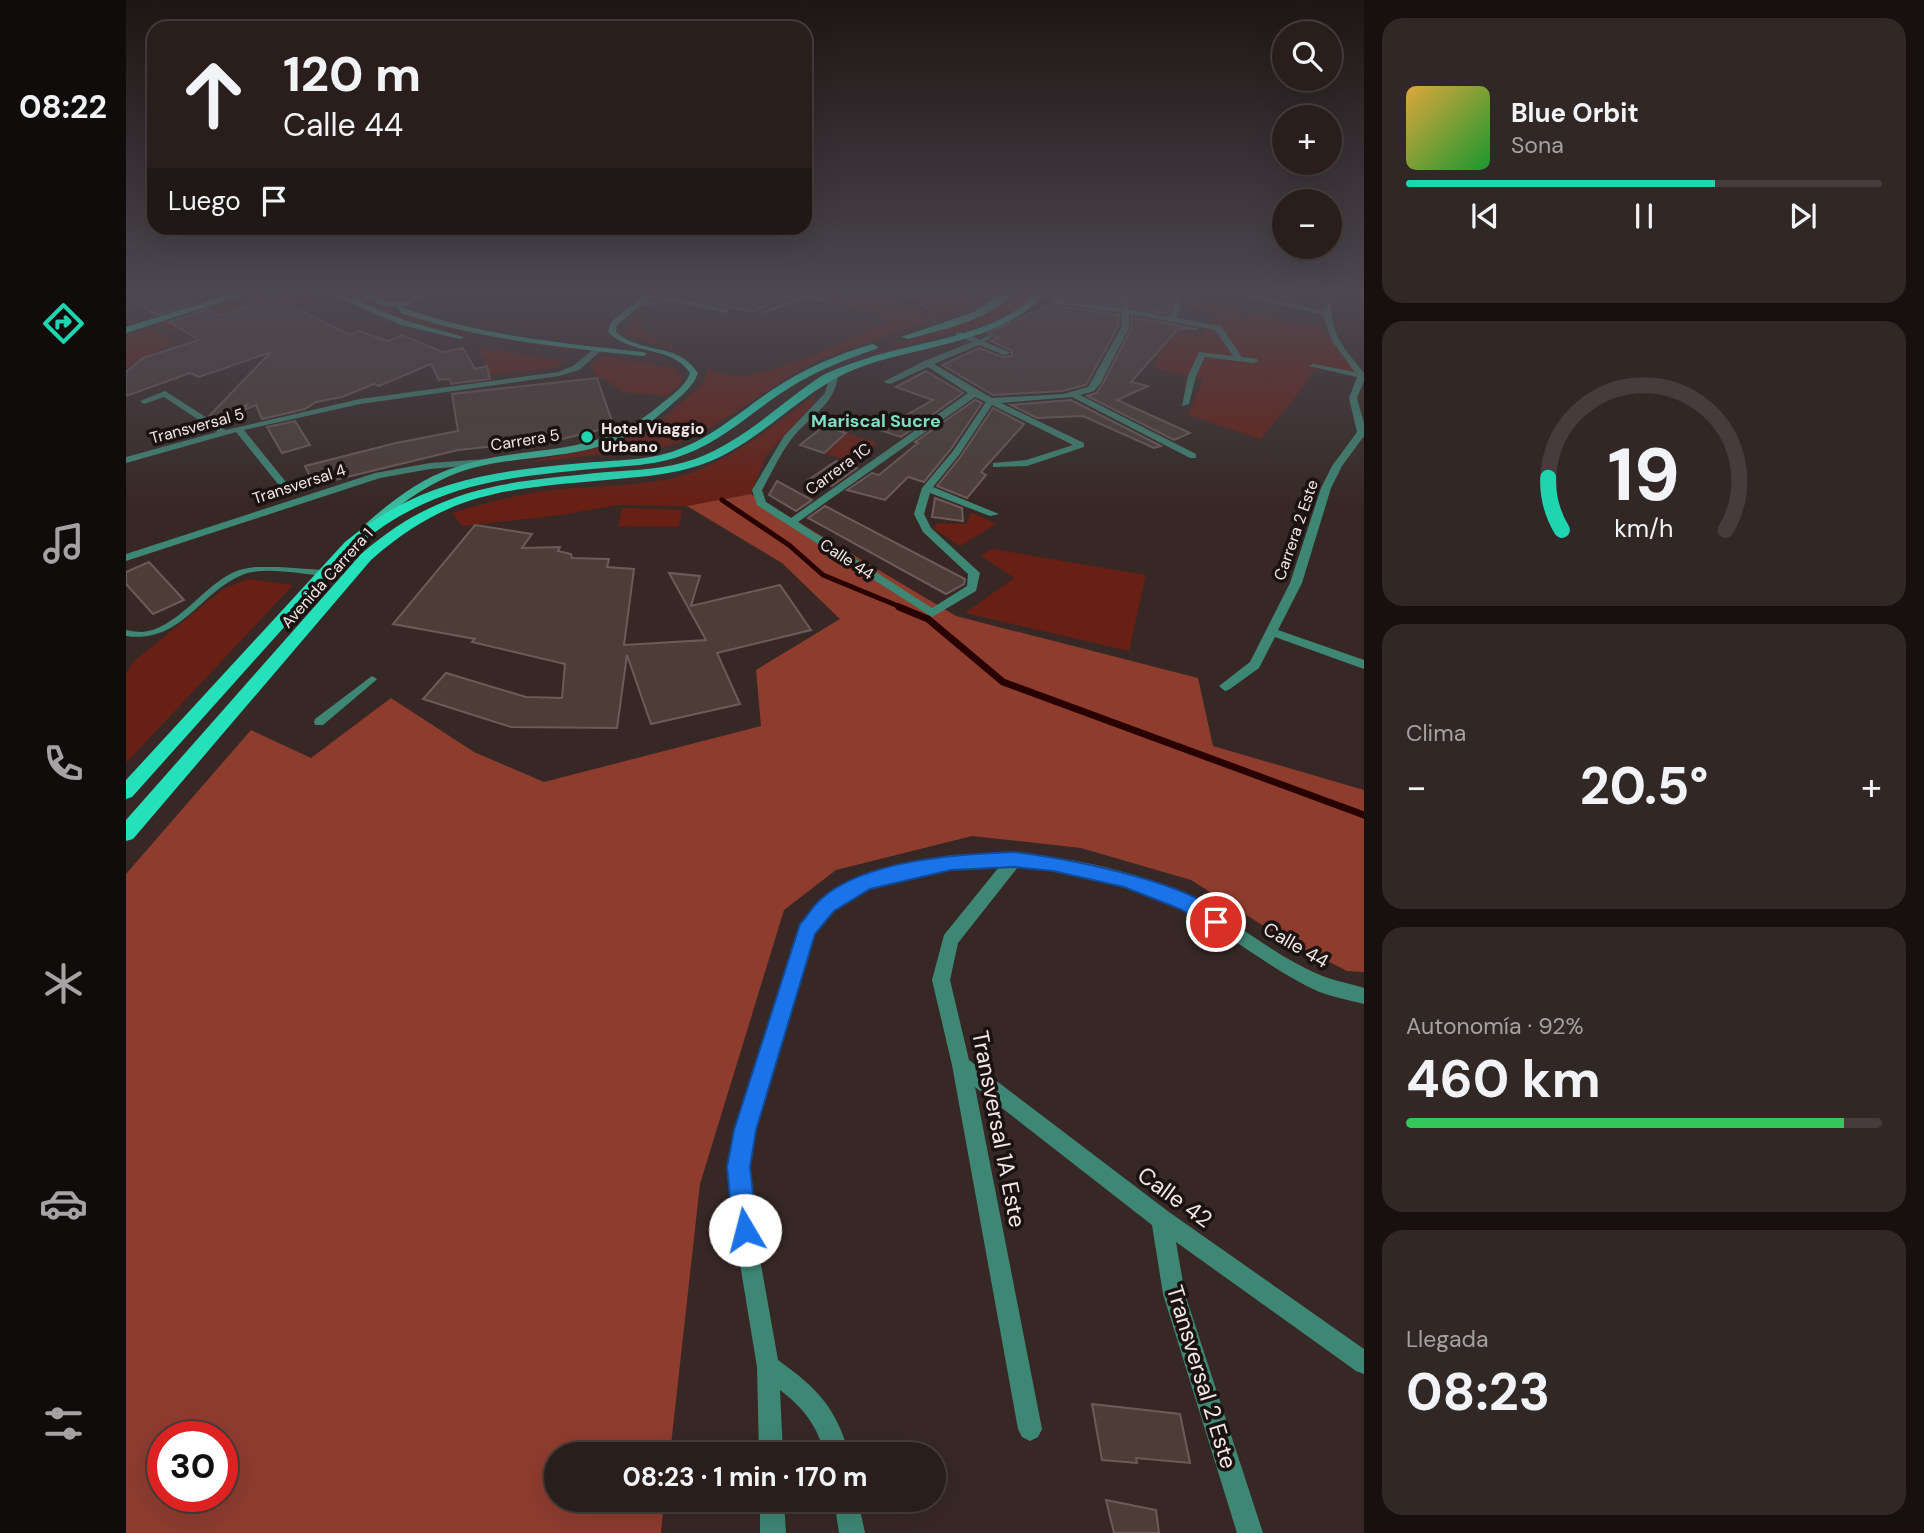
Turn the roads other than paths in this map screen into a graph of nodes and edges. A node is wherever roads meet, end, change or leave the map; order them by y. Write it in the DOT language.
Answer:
graph roads {
  1 [pos="583,363"];
  2 [pos="687,363"];
  3 [pos="831,363"];
  4 [pos="865,363"];
  5 [pos="927,363"];
  6 [pos="1107,363"];
  7 [pos="1198,363"];
  8 [pos="1313,366"];
  9 [pos="834,374"];
  10 [pos="1363,376"];
  11 [pos="887,382"];
  12 [pos="974,393"];
  13 [pos="1074,395"];
  14 [pos="144,401"];
  15 [pos="991,401"];
  16 [pos="1185,404"];
  17 [pos="238,429"];
  18 [pos="223,432"];
  19 [pos="1193,456"];
  20 [pos="126,460"];
  21 [pos="486,462"];
  22 [pos="996,465"];
  23 [pos="281,482"];
  24 [pos="927,488"];
  25 [pos="993,514"];
  26 [pos="791,522"];
  27 [pos="365,530"];
  28 [pos="126,558"];
  29 [pos="323,573"];
  30 [pos="1272,632"];
  31 [pos="126,633"];
  32 [pos="1364,665"];
  33 [pos="372,679"];
  34 [pos="1225,686"];
  35 [pos="319,722"];
  36 [pos="126,792"];
  37 [pos="126,833"];
  38 [pos="1014,860"];
  39 [pos="1364,996"];
  40 [pos="961,1066"];
  41 [pos="1162,1219"];
  42 [pos="1364,1363"];
  43 [pos="768,1367"];
  44 [pos="1030,1429"];
  45 [pos="771,1442"];
  46 [pos="832,1442"];
  47 [pos="772,1512"];
  48 [pos="848,1512"];
  49 [pos="773,1533"];
  50 [pos="852,1533"];
  51 [pos="1250,1533"];
  1 -- 17 [label="street, Transversal 5"];
  2 -- 21 [label="main road, Carrera 5"];
  3 -- 27 [label="main road, Avenida Carrera 1"];
  4 -- 9 [label="main road, Avenida Carrera 1"];
  5 -- 11 [label="street"];
  5 -- 12 [label="street"];
  6 -- 13 [label="street"];
  7 -- 16 [label="street"];
  8 -- 10 [label="street"];
  9 -- 26 [label="street, Calle 44"];
  9 -- 37 [label="main road, Avenida Carrera 1"];
  10 -- 30 [label="street, Carrera 2 Este"];
  12 -- 15 [label="street"];
  12 -- 26 [label="street, Carrera 1C"];
  13 -- 15 [label="street"];
  13 -- 19 [label="street"];
  14 -- 18 [label="street"];
  15 -- 22 [label="street"];
  15 -- 24 [label="street"];
  17 -- 18 [label="street, Transversal 5"];
  17 -- 23 [label="street"];
  18 -- 20 [label="street, Transversal 5"];
  21 -- 27 [label="main road, Carrera 5"];
  21 -- 28 [label="street, Transversal 4"];
  24 -- 25 [label="street"];
  24 -- 26 [label="street, Calle 44"];
  27 -- 29 [label="main road, Avenida Carrera 1"];
  29 -- 31 [label="lane"];
  29 -- 36 [label="main road, Avenida Carrera 1"];
  30 -- 32 [label="street"];
  30 -- 34 [label="street, Carrera 2 Este"];
  33 -- 35 [label="lane"];
  38 -- 39 [label="street, Calle 44"];
  38 -- 40 [label="street, Transversal 1A Este"];
  38 -- 43 [label="street, Calle 44"];
  40 -- 41 [label="street, Calle 42"];
  40 -- 44 [label="street, Transversal 1A Este"];
  41 -- 42 [label="street, Calle 42"];
  41 -- 51 [label="street, Transversal 2 Este"];
  43 -- 45 [label="street, Calle 44"];
  43 -- 46 [label="street"];
  47 -- 49 [label="street"];
  48 -- 50 [label="street"];
}
